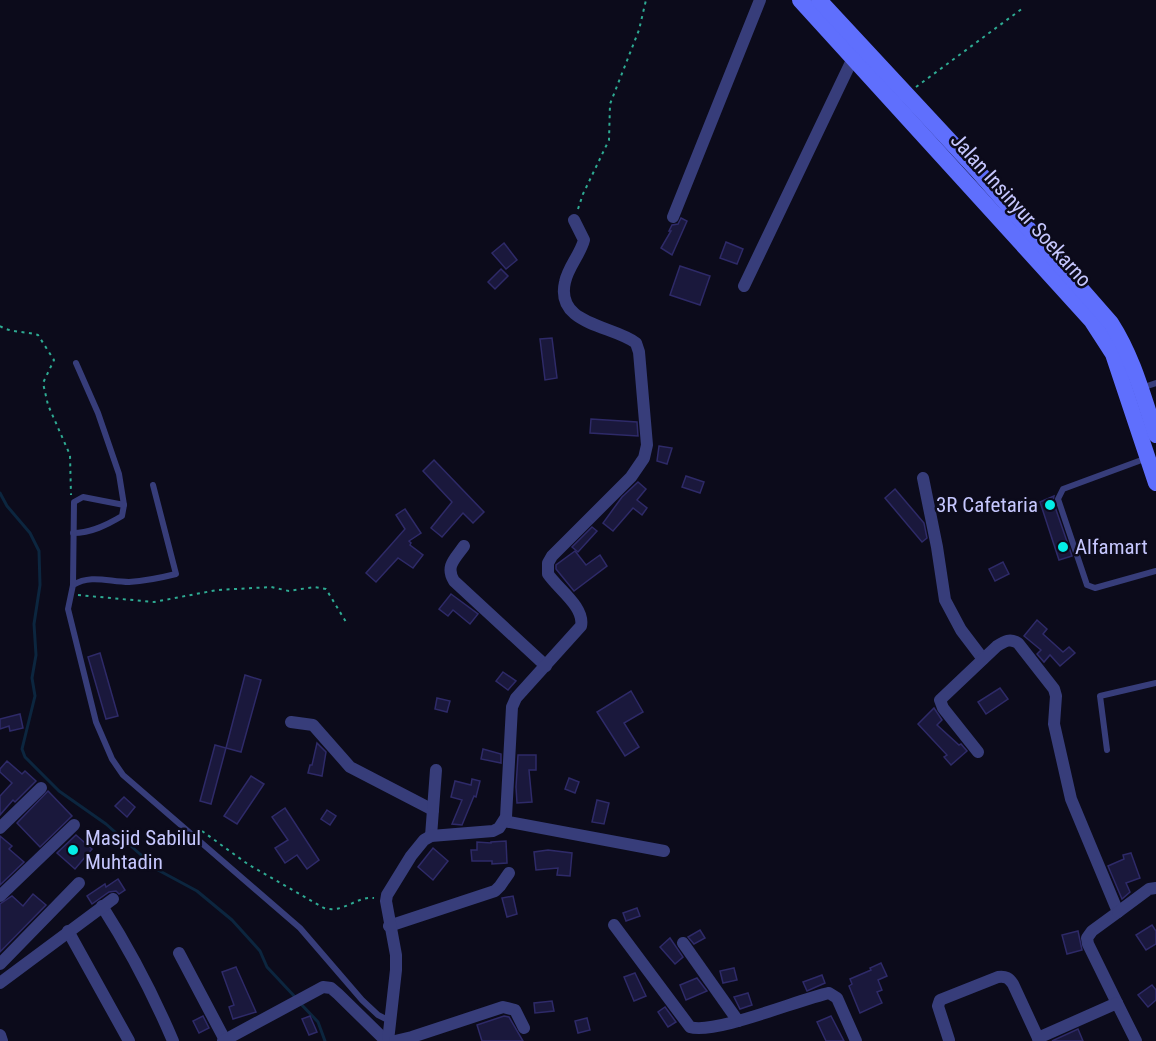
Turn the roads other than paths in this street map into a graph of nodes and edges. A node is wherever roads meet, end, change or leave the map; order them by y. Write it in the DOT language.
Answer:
graph roads {
  1 [pos="760,0"];
  2 [pos="800,0"];
  3 [pos="819,0"];
  4 [pos="853,58"];
  5 [pos="994,201"];
  6 [pos="673,217"];
  7 [pos="574,220"];
  8 [pos="744,286"];
  9 [pos="76,363"];
  10 [pos="1148,385"];
  11 [pos="1156,435"];
  12 [pos="1148,458"];
  13 [pos="923,478"];
  14 [pos="1156,483"];
  15 [pos="153,485"];
  16 [pos="124,505"];
  17 [pos="73,533"];
  18 [pos="464,546"];
  19 [pos="1156,571"];
  20 [pos="73,585"];
  21 [pos="983,659"];
  22 [pos="546,666"];
  23 [pos="1156,683"];
  24 [pos="291,722"];
  25 [pos="1107,750"];
  26 [pos="978,752"];
  27 [pos="436,770"];
  28 [pos="41,788"];
  29 [pos="433,810"];
  30 [pos="504,821"];
  31 [pos="74,825"];
  32 [pos="0,828"];
  33 [pos="431,836"];
  34 [pos="664,851"];
  35 [pos="509,873"];
  36 [pos="79,883"];
  37 [pos="1156,888"];
  38 [pos="0,896"];
  39 [pos="113,898"];
  40 [pos="102,906"];
  41 [pos="1118,912"];
  42 [pos="614,925"];
  43 [pos="389,926"];
  44 [pos="68,931"];
  45 [pos="684,943"];
  46 [pos="179,953"];
  47 [pos="0,964"];
  48 [pos="0,983"];
  49 [pos="1117,1004"];
  50 [pos="390,1021"];
  51 [pos="738,1021"];
  52 [pos="524,1028"];
  53 [pos="0,1035"];
  54 [pos="226,1040"];
  55 [pos="950,1040"];
  56 [pos="1038,1040"];
  57 [pos="2,1041"];
  58 [pos="129,1041"];
  59 [pos="173,1041"];
  60 [pos="387,1041"];
  61 [pos="395,1041"];
  62 [pos="856,1041"];
  63 [pos="1136,1041"];
  1 -- 6 [label="street"];
  2 -- 4 [label="main road, Jalan Insinyur Soekarno"];
  3 -- 5 [label="main road, Jalan Insinyur Soekarno"];
  4 -- 5 [label="main road, Jalan Insinyur Soekarno"];
  4 -- 8 [label="street"];
  5 -- 10 [label="main road, Jalan Insinyur Soekarno"];
  5 -- 12 [label="main road, Jalan Insinyur Soekarno"];
  7 -- 22 [label="street"];
  9 -- 16 [label="lane"];
  10 -- 11 [label="main road, Jalan Insinyur Soekarno"];
  12 -- 14 [label="main road, Jalan Insinyur Soekarno"];
  12 -- 19 [label="lane"];
  13 -- 21 [label="street"];
  15 -- 20 [label="lane"];
  16 -- 17 [label="lane"];
  16 -- 17 [label="lane"];
  17 -- 20 [label="lane"];
  18 -- 22 [label="street"];
  20 -- 50 [label="lane"];
  21 -- 26 [label="street"];
  21 -- 41 [label="street"];
  22 -- 30 [label="street"];
  23 -- 25 [label="lane"];
  24 -- 29 [label="street"];
  27 -- 29 [label="street"];
  28 -- 32 [label="street"];
  29 -- 33 [label="street"];
  30 -- 33 [label="street"];
  30 -- 34 [label="street"];
  31 -- 38 [label="street"];
  33 -- 43 [label="street"];
  35 -- 43 [label="street"];
  36 -- 47 [label="street"];
  37 -- 41 [label="street"];
  39 -- 40 [label="street"];
  40 -- 44 [label="street"];
  40 -- 59 [label="street"];
  41 -- 49 [label="street"];
  42 -- 51 [label="street"];
  43 -- 50 [label="street"];
  44 -- 48 [label="street"];
  44 -- 58 [label="street"];
  45 -- 51 [label="street"];
  46 -- 54 [label="street"];
  49 -- 56 [label="street"];
  49 -- 63 [label="street"];
  50 -- 60 [label="street"];
  51 -- 62 [label="street"];
  52 -- 61 [label="street"];
  53 -- 57 [label="street"];
  54 -- 60 [label="street"];
  55 -- 56 [label="street"];
}
